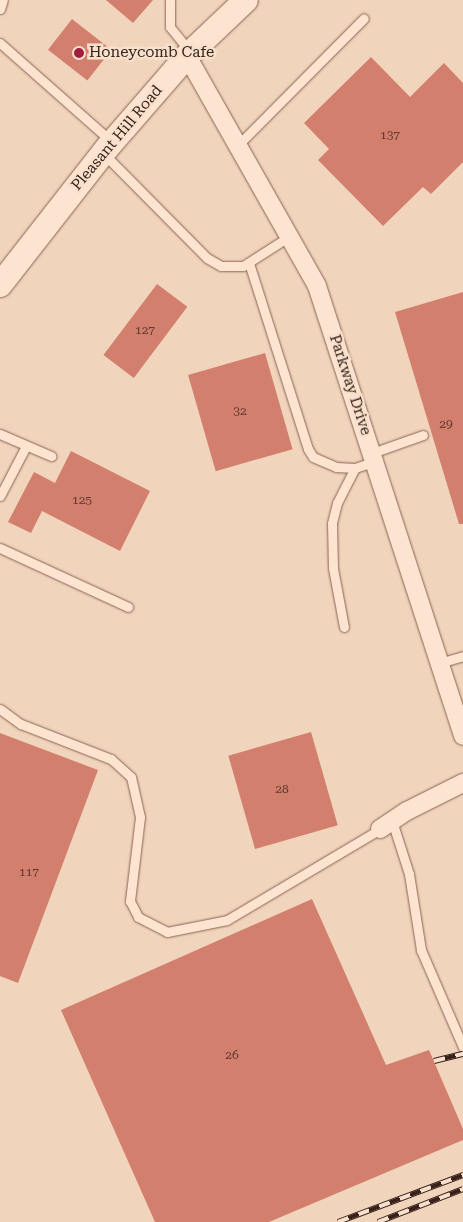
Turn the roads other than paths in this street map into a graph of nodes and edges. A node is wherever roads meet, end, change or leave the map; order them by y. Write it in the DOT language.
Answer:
graph roads {
  1 [pos="3,0"];
  2 [pos="170,0"];
  3 [pos="246,0"];
  4 [pos="0,9"];
  5 [pos="364,18"];
  6 [pos="0,43"];
  7 [pos="189,54"];
  8 [pos="239,144"];
  9 [pos="108,148"];
  10 [pos="291,236"];
  11 [pos="249,263"];
  12 [pos="0,285"];
  13 [pos="0,434"];
  14 [pos="423,435"];
  15 [pos="26,446"];
  16 [pos="51,456"];
  17 [pos="373,457"];
  18 [pos="355,468"];
  19 [pos="0,496"];
  20 [pos="0,548"];
  21 [pos="128,607"];
  22 [pos="344,626"];
  23 [pos="463,656"];
  24 [pos="439,663"];
  25 [pos="0,709"];
  26 [pos="463,736"];
  27 [pos="463,783"];
  28 [pos="386,825"];
  29 [pos="463,1048"];
  1 -- 4 [label="lane"];
  2 -- 7 [label="lane"];
  3 -- 7 [label="street, Pleasant Hill Road"];
  5 -- 8 [label="lane"];
  6 -- 9 [label="lane"];
  7 -- 8 [label="street, Parkway Drive"];
  7 -- 9 [label="street, Pleasant Hill Road"];
  8 -- 10 [label="street, Parkway Drive"];
  9 -- 11 [label="lane"];
  9 -- 12 [label="street, Pleasant Hill Road"];
  10 -- 11 [label="lane"];
  10 -- 17 [label="street, Parkway Drive"];
  11 -- 18 [label="lane"];
  13 -- 15 [label="lane"];
  14 -- 17 [label="lane"];
  15 -- 16 [label="lane"];
  15 -- 19 [label="lane"];
  17 -- 18 [label="lane"];
  17 -- 24 [label="street, Parkway Drive"];
  18 -- 22 [label="lane"];
  20 -- 21 [label="lane"];
  23 -- 24 [label="lane"];
  24 -- 26 [label="street, Parkway Drive"];
  25 -- 28 [label="lane"];
  27 -- 28 [label="street"];
  28 -- 29 [label="lane"];
}
